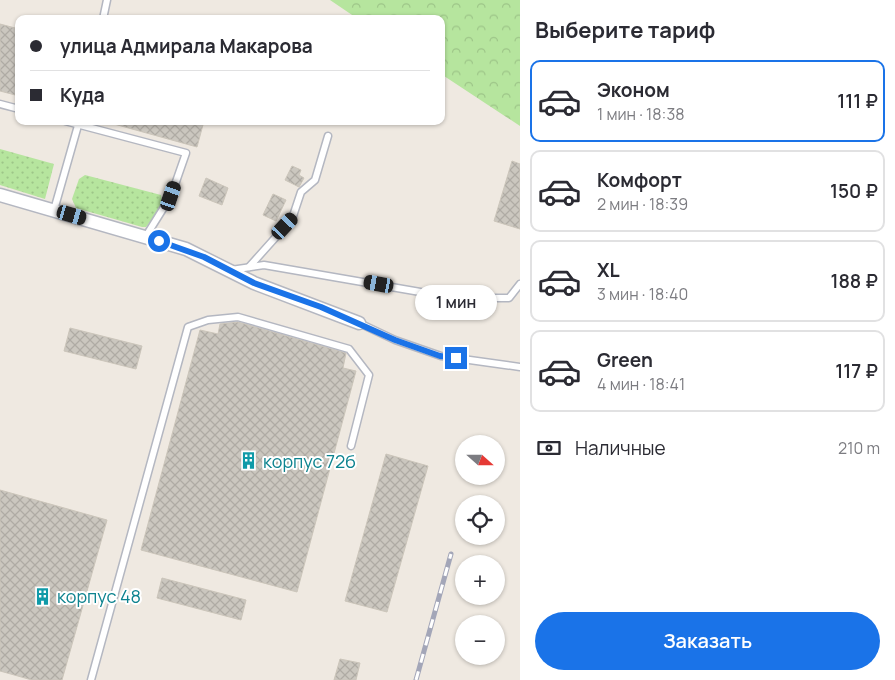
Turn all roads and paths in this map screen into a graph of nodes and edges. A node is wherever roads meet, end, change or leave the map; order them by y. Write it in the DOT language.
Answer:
graph roads {
  1 [pos="108,0"];
  2 [pos="104,15"];
  3 [pos="0,104"];
  4 [pos="15,108"];
  5 [pos="78,125"];
  6 [pos="86,125"];
  7 [pos="328,136"];
  8 [pos="0,195"];
  9 [pos="54,210"];
  10 [pos="146,236"];
  11 [pos="249,267"];
  12 [pos="230,270"];
  13 [pos="520,284"];
  14 [pos="359,323"];
  15 [pos="520,367"];
  16 [pos="352,446"];
  17 [pos="91,680"];
  1 -- 2 [label="lane"];
  3 -- 4 [label="lane"];
  5 -- 9 [label="lane"];
  6 -- 10 [label="lane"];
  7 -- 11 [label="lane"];
  8 -- 9 [label="street"];
  9 -- 10 [label="street"];
  10 -- 12 [label="street"];
  11 -- 12 [label="lane"];
  11 -- 13 [label="lane"];
  12 -- 14 [label="street"];
  14 -- 15 [label="lane"];
  16 -- 17 [label="lane"];
}
